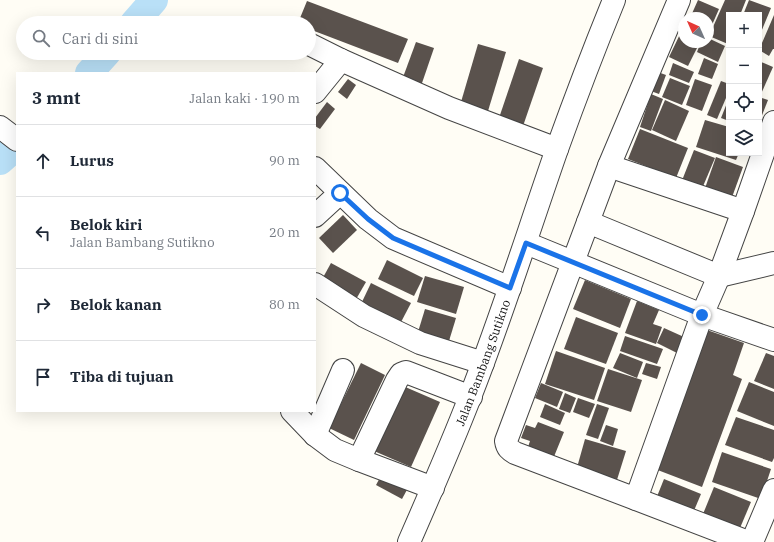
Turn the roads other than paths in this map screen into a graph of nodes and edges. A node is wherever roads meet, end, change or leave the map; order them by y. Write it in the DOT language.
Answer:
graph roads {
  1 [pos="614,0"];
  2 [pos="679,0"];
  3 [pos="316,48"];
  4 [pos="341,60"];
  5 [pos="316,91"];
  6 [pos="774,122"];
  7 [pos="0,127"];
  8 [pos="16,139"];
  9 [pos="557,149"];
  10 [pos="609,166"];
  11 [pos="316,169"];
  12 [pos="340,193"];
  13 [pos="743,211"];
  14 [pos="316,215"];
  15 [pos="588,222"];
  16 [pos="526,243"];
  17 [pos="573,262"];
  18 [pos="774,263"];
  19 [pos="720,276"];
  20 [pos="316,285"];
  21 [pos="510,288"];
  22 [pos="702,315"];
  23 [pos="774,340"];
  24 [pos="483,363"];
  25 [pos="343,370"];
  26 [pos="470,397"];
  27 [pos="293,412"];
  28 [pos="315,435"];
  29 [pos="359,460"];
  30 [pos="433,488"];
  31 [pos="774,490"];
  32 [pos="636,499"];
  33 [pos="409,542"];
  34 [pos="748,542"];
  35 [pos="752,542"];
  1 -- 9 [label="street, Jalan Bambang Sutikno"];
  2 -- 10 [label="street"];
  3 -- 4 [label="street"];
  4 -- 5 [label="street"];
  4 -- 9 [label="street"];
  6 -- 13 [label="street"];
  7 -- 8 [label="street"];
  9 -- 16 [label="street, Jalan Bambang Sutikno"];
  10 -- 13 [label="street"];
  10 -- 15 [label="street"];
  11 -- 12 [label="street"];
  12 -- 14 [label="street"];
  12 -- 21 [label="street"];
  13 -- 19 [label="street"];
  15 -- 17 [label="street"];
  15 -- 19 [label="street"];
  16 -- 17 [label="street"];
  16 -- 21 [label="street, Jalan Bambang Sutikno"];
  17 -- 22 [label="street"];
  17 -- 32 [label="street"];
  18 -- 19 [label="street"];
  19 -- 22 [label="street"];
  20 -- 24 [label="street"];
  21 -- 24 [label="street, Jalan Bambang Sutikno"];
  22 -- 23 [label="street"];
  22 -- 32 [label="street"];
  24 -- 26 [label="street, Jalan Bambang Sutikno"];
  25 -- 28 [label="street"];
  26 -- 29 [label="street"];
  26 -- 30 [label="street, Jalan Bambang Sutikno"];
  27 -- 28 [label="street"];
  28 -- 29 [label="street"];
  29 -- 30 [label="street"];
  30 -- 33 [label="street, Jalan Bambang Sutikno"];
  31 -- 35 [label="street"];
  32 -- 34 [label="street"];
}
